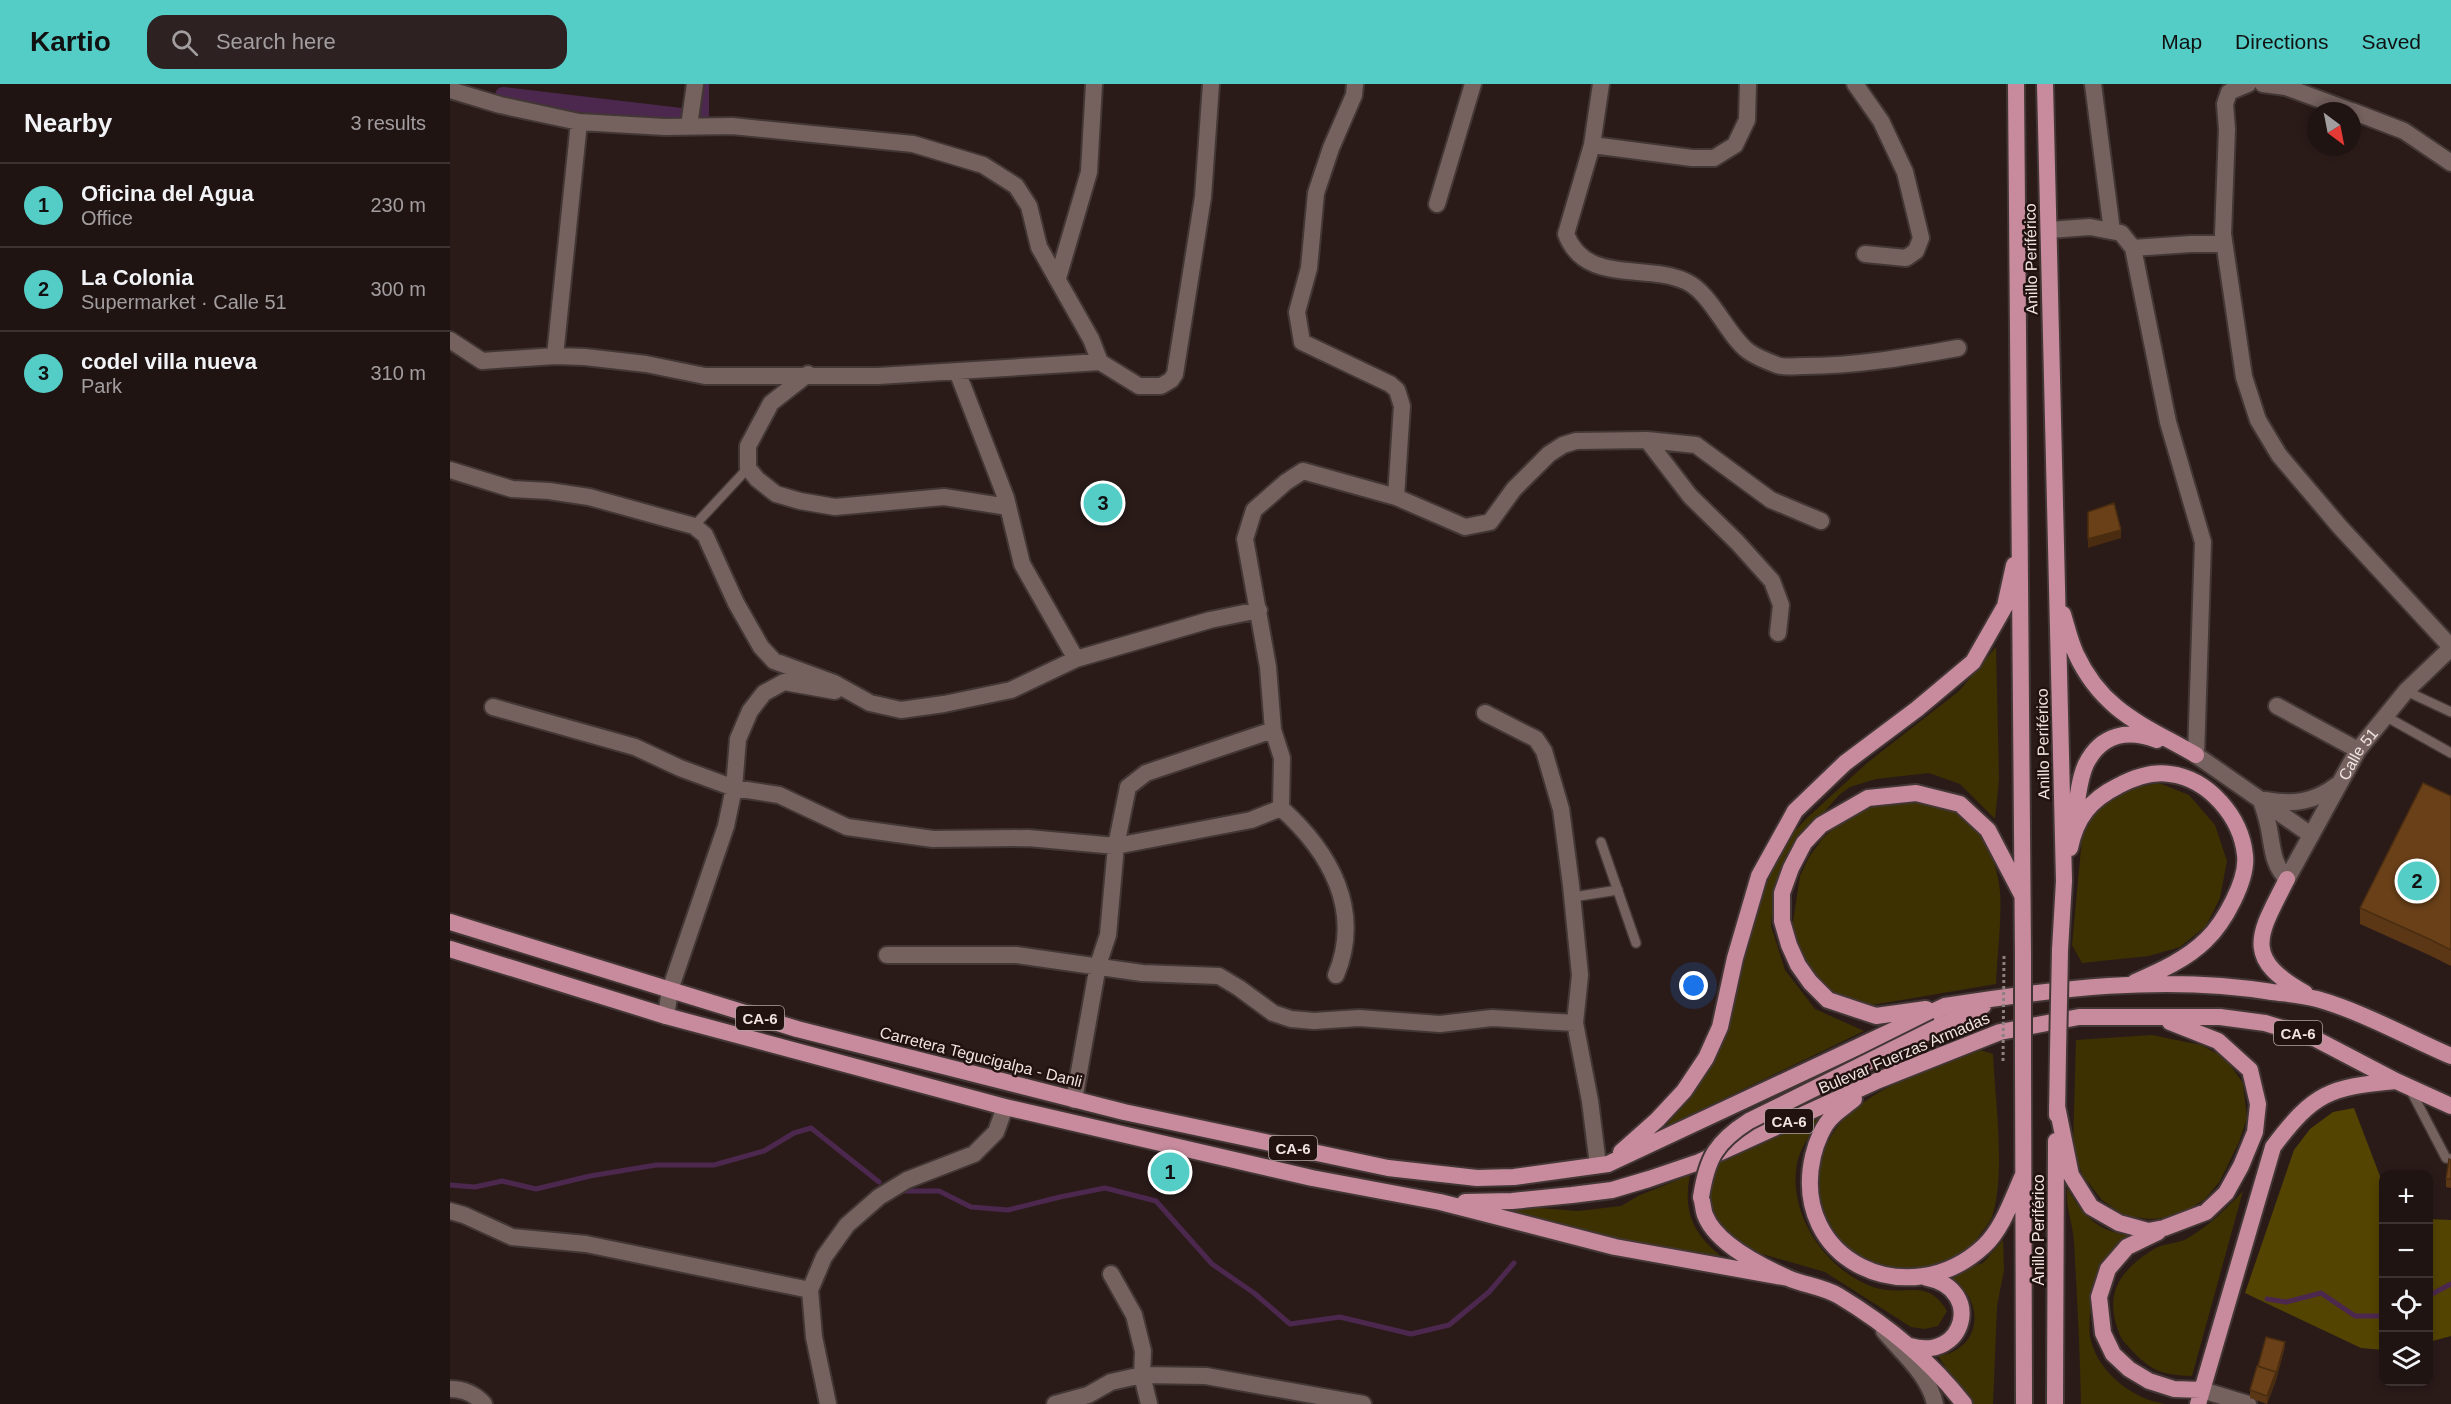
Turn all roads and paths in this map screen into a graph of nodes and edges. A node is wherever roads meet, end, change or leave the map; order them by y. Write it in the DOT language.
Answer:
graph roads {
  1 [pos="695,84"];
  2 [pos="1094,84"];
  3 [pos="1211,84"];
  4 [pos="1355,84"];
  5 [pos="1473,84"];
  6 [pos="1601,84"];
  7 [pos="1748,84"];
  8 [pos="1855,84"];
  9 [pos="2016,84"];
  10 [pos="2045,84"];
  11 [pos="2093,84"];
  12 [pos="2247,84"];
  13 [pos="2263,84"];
  14 [pos="450,90"];
  15 [pos="2327,102"];
  16 [pos="2361,115"];
  17 [pos="579,122"];
  18 [pos="689,126"];
  19 [pos="1592,145"];
  20 [pos="2451,163"];
  21 [pos="1437,204"];
  22 [pos="2049,230"];
  23 [pos="2112,231"];
  24 [pos="2224,244"];
  25 [pos="2133,248"];
  26 [pos="1865,254"];
  27 [pos="1058,278"];
  28 [pos="450,340"];
  29 [pos="1958,348"];
  30 [pos="555,356"];
  31 [pos="1100,362"];
  32 [pos="957,371"];
  33 [pos="808,375"];
  34 [pos="1647,440"];
  35 [pos="748,468"];
  36 [pos="450,470"];
  37 [pos="1396,497"];
  38 [pos="1008,507"];
  39 [pos="1821,521"];
  40 [pos="694,526"];
  41 [pos="2020,534"];
  42 [pos="2057,594"];
  43 [pos="1259,610"];
  44 [pos="1778,633"];
  45 [pos="2451,647"];
  46 [pos="1076,658"];
  47 [pos="2406,691"];
  48 [pos="850,692"];
  49 [pos="2277,706"];
  50 [pos="493,707"];
  51 [pos="2451,711"];
  52 [pos="1485,713"];
  53 [pos="2385,716"];
  54 [pos="1273,730"];
  55 [pos="2358,750"];
  56 [pos="2451,753"];
  57 [pos="2196,755"];
  58 [pos="2342,781"];
  59 [pos="734,788"];
  60 [pos="2261,800"];
  61 [pos="1281,808"];
  62 [pos="2074,828"];
  63 [pos="2311,835"];
  64 [pos="1601,842"];
  65 [pos="1116,846"];
  66 [pos="2287,879"];
  67 [pos="2064,881"];
  68 [pos="1618,890"];
  69 [pos="1573,897"];
  70 [pos="2024,898"];
  71 [pos="450,922"];
  72 [pos="1636,943"];
  73 [pos="450,949"];
  74 [pos="887,955"];
  75 [pos="2004,956"];
  76 [pos="1098,965"];
  77 [pos="1336,975"];
  78 [pos="2131,984"];
  79 [pos="670,990"];
  80 [pos="2000,998"];
  81 [pos="2316,999"];
  82 [pos="1945,1006"];
  83 [pos="666,1016"];
  84 [pos="2131,1017"];
  85 [pos="1575,1023"];
  86 [pos="2451,1056"];
  87 [pos="2003,1061"];
  88 [pos="1879,1080"];
  89 [pos="2402,1084"];
  90 [pos="1074,1100"];
  91 [pos="2057,1106"];
  92 [pos="2451,1106"];
  93 [pos="1005,1107"];
  94 [pos="2451,1159"];
  95 [pos="1603,1165"];
  96 [pos="2023,1175"];
  97 [pos="1514,1177"];
  98 [pos="1440,1202"];
  99 [pos="450,1211"];
  100 [pos="2164,1228"];
  101 [pos="1111,1274"];
  102 [pos="1788,1278"];
  103 [pos="1927,1278"];
  104 [pos="810,1290"];
  105 [pos="1873,1319"];
  106 [pos="1910,1346"];
  107 [pos="1142,1375"];
  108 [pos="450,1389"];
  109 [pos="2200,1397"];
  110 [pos="484,1404"];
  111 [pos="828,1404"];
  112 [pos="1055,1404"];
  113 [pos="1149,1404"];
  114 [pos="1363,1404"];
  115 [pos="1935,1404"];
  116 [pos="1964,1404"];
  117 [pos="2024,1404"];
  118 [pos="2055,1404"];
  119 [pos="2248,1404"];
  1 -- 18 [label="street"];
  2 -- 27 [label="street"];
  3 -- 31 [label="street"];
  4 -- 37 [label="street"];
  5 -- 21 [label="street"];
  6 -- 19 [label="street"];
  7 -- 19 [label="street"];
  8 -- 26 [label="street"];
  9 -- 41 [label="highway, Anillo Periférico"];
  10 -- 22 [label="highway, Anillo Periférico"];
  11 -- 23 [label="street"];
  12 -- 24 [label="street"];
  13 -- 15 [label="street"];
  14 -- 17 [label="street"];
  16 -- 20 [label="street"];
  17 -- 18 [label="street"];
  17 -- 30 [label="street"];
  18 -- 27 [label="street"];
  19 -- 29 [label="street"];
  22 -- 23 [label="street"];
  22 -- 42 [label="highway, Anillo Periférico"];
  23 -- 25 [label="street"];
  24 -- 25 [label="street"];
  24 -- 45 [label="street"];
  25 -- 57 [label="street"];
  27 -- 31 [label="street"];
  28 -- 30 [label="street"];
  30 -- 33 [label="street"];
  31 -- 32 [label="street"];
  32 -- 33 [label="street"];
  32 -- 38 [label="street"];
  33 -- 35 [label="street"];
  34 -- 37 [label="street"];
  34 -- 39 [label="street"];
  34 -- 44 [label="street"];
  35 -- 38 [label="street"];
  35 -- 40 [label="lane"];
  36 -- 40 [label="street"];
  37 -- 43 [label="street"];
  38 -- 46 [label="street"];
  40 -- 48 [label="street"];
  41 -- 70 [label="highway, Anillo Periférico"];
  41 -- 95 [label="highway"];
  42 -- 57 [label="highway"];
  42 -- 67 [label="highway, Anillo Periférico"];
  43 -- 46 [label="street"];
  43 -- 54 [label="street"];
  45 -- 47 [label="street, Calle 51"];
  46 -- 48 [label="street"];
  47 -- 51 [label="lane"];
  47 -- 53 [label="street, Calle 51"];
  48 -- 59 [label="street"];
  49 -- 55 [label="street"];
  50 -- 59 [label="street"];
  52 -- 69 [label="street"];
  53 -- 55 [label="street, Calle 51"];
  53 -- 56 [label="lane"];
  54 -- 61 [label="street"];
  54 -- 65 [label="street"];
  55 -- 58 [label="street, Calle 51"];
  57 -- 60 [label="street"];
  57 -- 62 [label="highway"];
  58 -- 60 [label="street"];
  58 -- 63 [label="street, Calle 51"];
  59 -- 65 [label="street"];
  59 -- 79 [label="street"];
  60 -- 63 [label="street"];
  60 -- 66 [label="street"];
  61 -- 65 [label="street"];
  61 -- 77 [label="street"];
  62 -- 67 [label="highway"];
  62 -- 78 [label="highway"];
  63 -- 66 [label="street, Calle 51"];
  64 -- 68 [label="lane"];
  65 -- 76 [label="street"];
  66 -- 81 [label="highway"];
  67 -- 91 [label="highway, Anillo Periférico, bridge"];
  68 -- 69 [label="lane"];
  68 -- 72 [label="lane"];
  69 -- 85 [label="street"];
  70 -- 82 [label="highway"];
  70 -- 96 [label="highway, Anillo Periférico, bridge"];
  71 -- 79 [label="highway, Carretera Tegucigalpa - Danli / CA-6"];
  73 -- 83 [label="highway, CA-6"];
  74 -- 76 [label="street"];
  75 -- 87 [label="path, bridge"];
  76 -- 85 [label="street"];
  76 -- 90 [label="street"];
  78 -- 80 [label="highway, Bulevar Fuerzas Armadas / CA-6"];
  78 -- 81 [label="highway, Bulevar Fuerzas Armadas / CA-6"];
  79 -- 83 [label="street"];
  79 -- 90 [label="highway, Carretera Tegucigalpa - Danli / CA-6"];
  80 -- 82 [label="highway, Bulevar Fuerzas Armadas / CA-6"];
  80 -- 102 [label="highway, bridge"];
  81 -- 86 [label="highway, Bulevar Fuerzas Armadas / CA-6"];
  82 -- 95 [label="highway, Bulevar Fuerzas Armadas / CA-6"];
  83 -- 93 [label="highway, CA-6"];
  84 -- 88 [label="highway, Bulevar Fuerzas Armadas / CA-6"];
  84 -- 89 [label="highway, Bulevar Fuerzas Armadas / CA-6"];
  84 -- 100 [label="highway"];
  85 -- 95 [label="street"];
  88 -- 98 [label="highway, Bulevar Fuerzas Armadas / CA-6"];
  88 -- 103 [label="highway"];
  89 -- 92 [label="highway, Bulevar Fuerzas Armadas / CA-6"];
  89 -- 94 [label="lane"];
  89 -- 109 [label="highway"];
  90 -- 97 [label="highway, Carretera Tegucigalpa - Danli / CA-6"];
  91 -- 100 [label="highway"];
  91 -- 118 [label="highway, Anillo Periférico"];
  93 -- 98 [label="highway, CA-6"];
  93 -- 104 [label="street"];
  95 -- 97 [label="highway, Bulevar Fuerzas Armadas / CA-6"];
  96 -- 103 [label="highway"];
  96 -- 117 [label="highway, Anillo Periférico"];
  98 -- 102 [label="highway"];
  99 -- 104 [label="street"];
  100 -- 109 [label="highway"];
  101 -- 107 [label="street"];
  102 -- 105 [label="highway"];
  103 -- 106 [label="highway"];
  104 -- 111 [label="street"];
  105 -- 106 [label="highway"];
  105 -- 115 [label="street"];
  106 -- 116 [label="highway"];
  107 -- 112 [label="street"];
  107 -- 113 [label="street"];
  107 -- 114 [label="street"];
  108 -- 110 [label="street"];
  109 -- 119 [label="street"];
}
